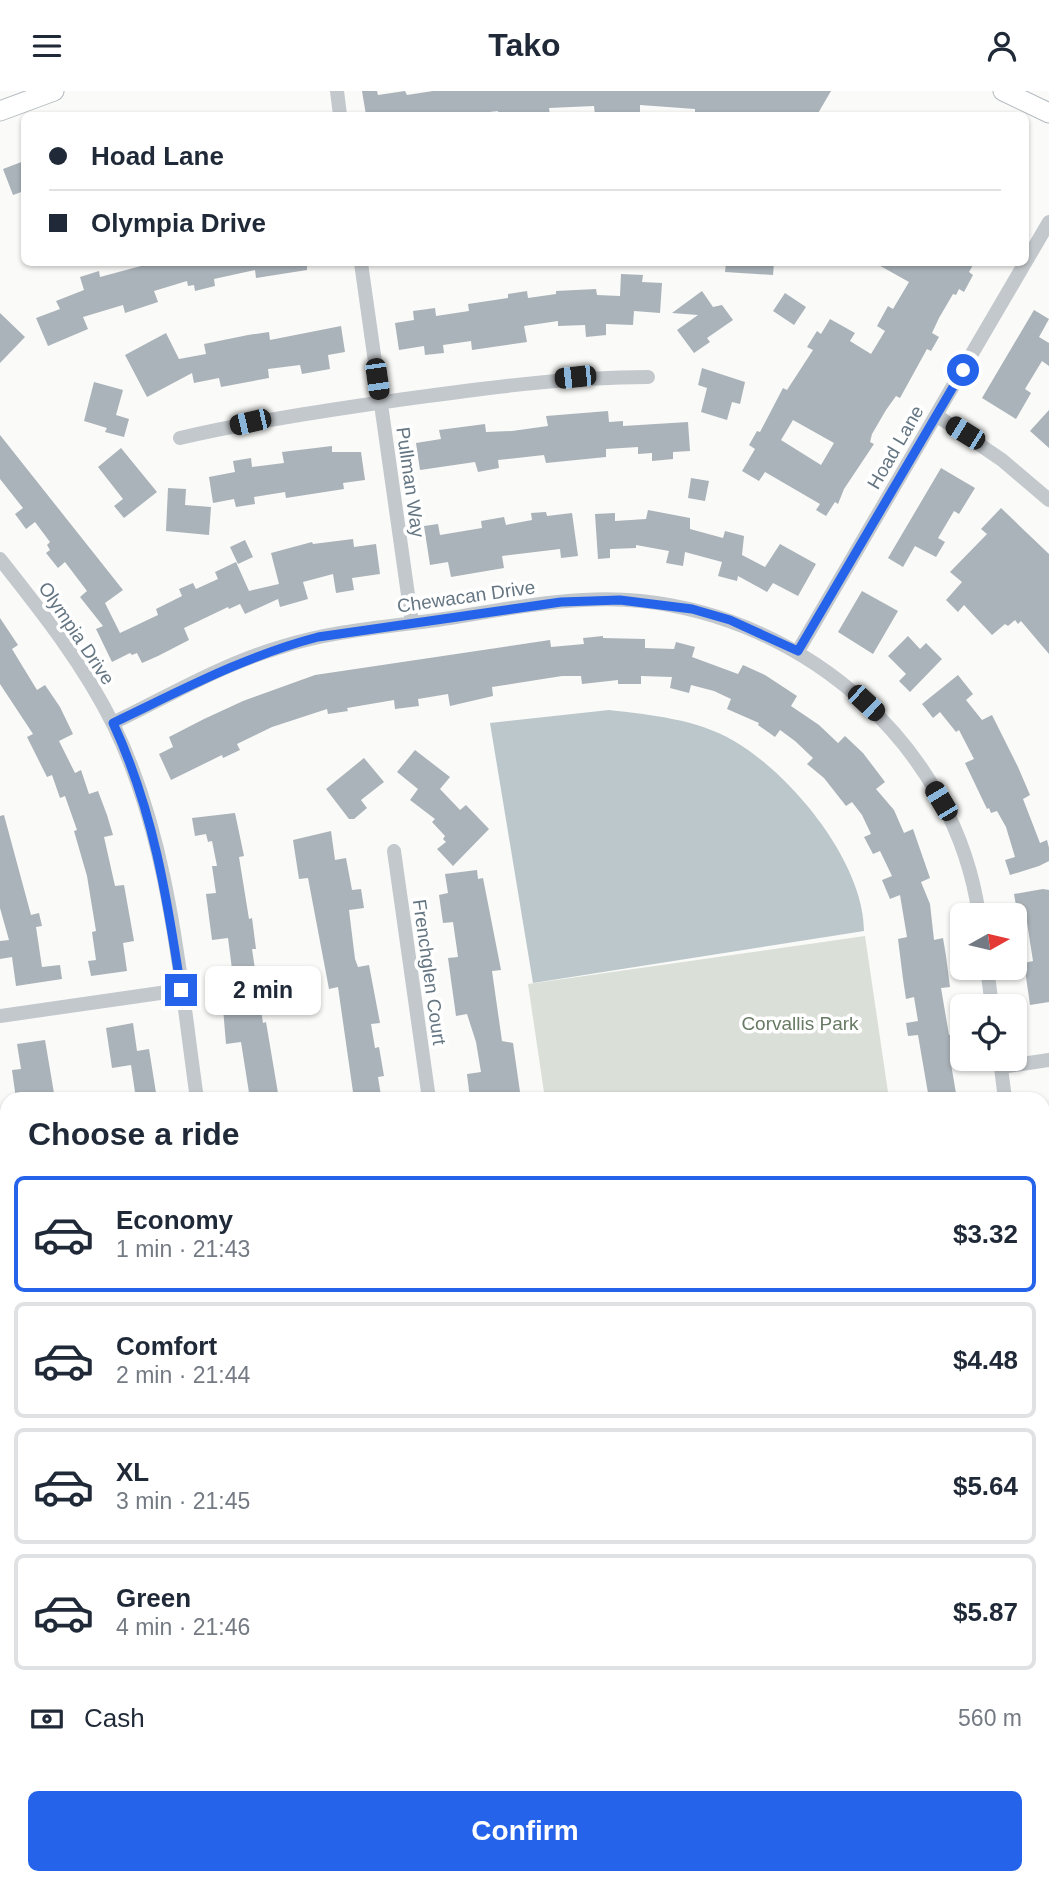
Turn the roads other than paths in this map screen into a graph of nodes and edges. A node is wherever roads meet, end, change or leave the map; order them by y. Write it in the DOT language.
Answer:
graph roads {
  1 [pos="54,91"];
  2 [pos="337,91"];
  3 [pos="1003,91"];
  4 [pos="0,111"];
  5 [pos="340,112"];
  6 [pos="1049,113"];
  7 [pos="1049,222"];
  8 [pos="1029,256"];
  9 [pos="361,266"];
  10 [pos="1023,266"];
  11 [pos="648,377"];
  12 [pos="380,403"];
  13 [pos="936,415"];
  14 [pos="180,438"];
  15 [pos="1049,499"];
  16 [pos="0,559"];
  17 [pos="412,623"];
  18 [pos="798,651"];
  19 [pos="113,723"];
  20 [pos="394,851"];
  21 [pos="976,903"];
  22 [pos="181,990"];
  23 [pos="0,1016"];
  24 [pos="1049,1060"];
  25 [pos="1027,1061"];
  26 [pos="1001,1071"];
  27 [pos="196,1092"];
  28 [pos="428,1092"];
  29 [pos="1004,1092"];
  1 -- 4 [label="street"];
  2 -- 5 [label="street"];
  3 -- 6 [label="street"];
  7 -- 8 [label="street, Hoad Lane"];
  9 -- 12 [label="street, Pullman Way"];
  10 -- 13 [label="street, Hoad Lane"];
  11 -- 12 [label="street"];
  12 -- 14 [label="street"];
  12 -- 17 [label="street, Pullman Way"];
  13 -- 15 [label="street"];
  13 -- 18 [label="street, Hoad Lane"];
  16 -- 19 [label="street, Olympia Drive"];
  17 -- 18 [label="street, Chewacan Drive"];
  17 -- 19 [label="street, Chewacan Drive"];
  18 -- 21 [label="street, Chewacan Drive"];
  19 -- 22 [label="street, Olympia Drive"];
  20 -- 28 [label="street, Frenchglen Court"];
  22 -- 23 [label="street"];
  22 -- 27 [label="street, Olympia Drive"];
  24 -- 25 [label="street"];
  26 -- 29 [label="street"];
}
